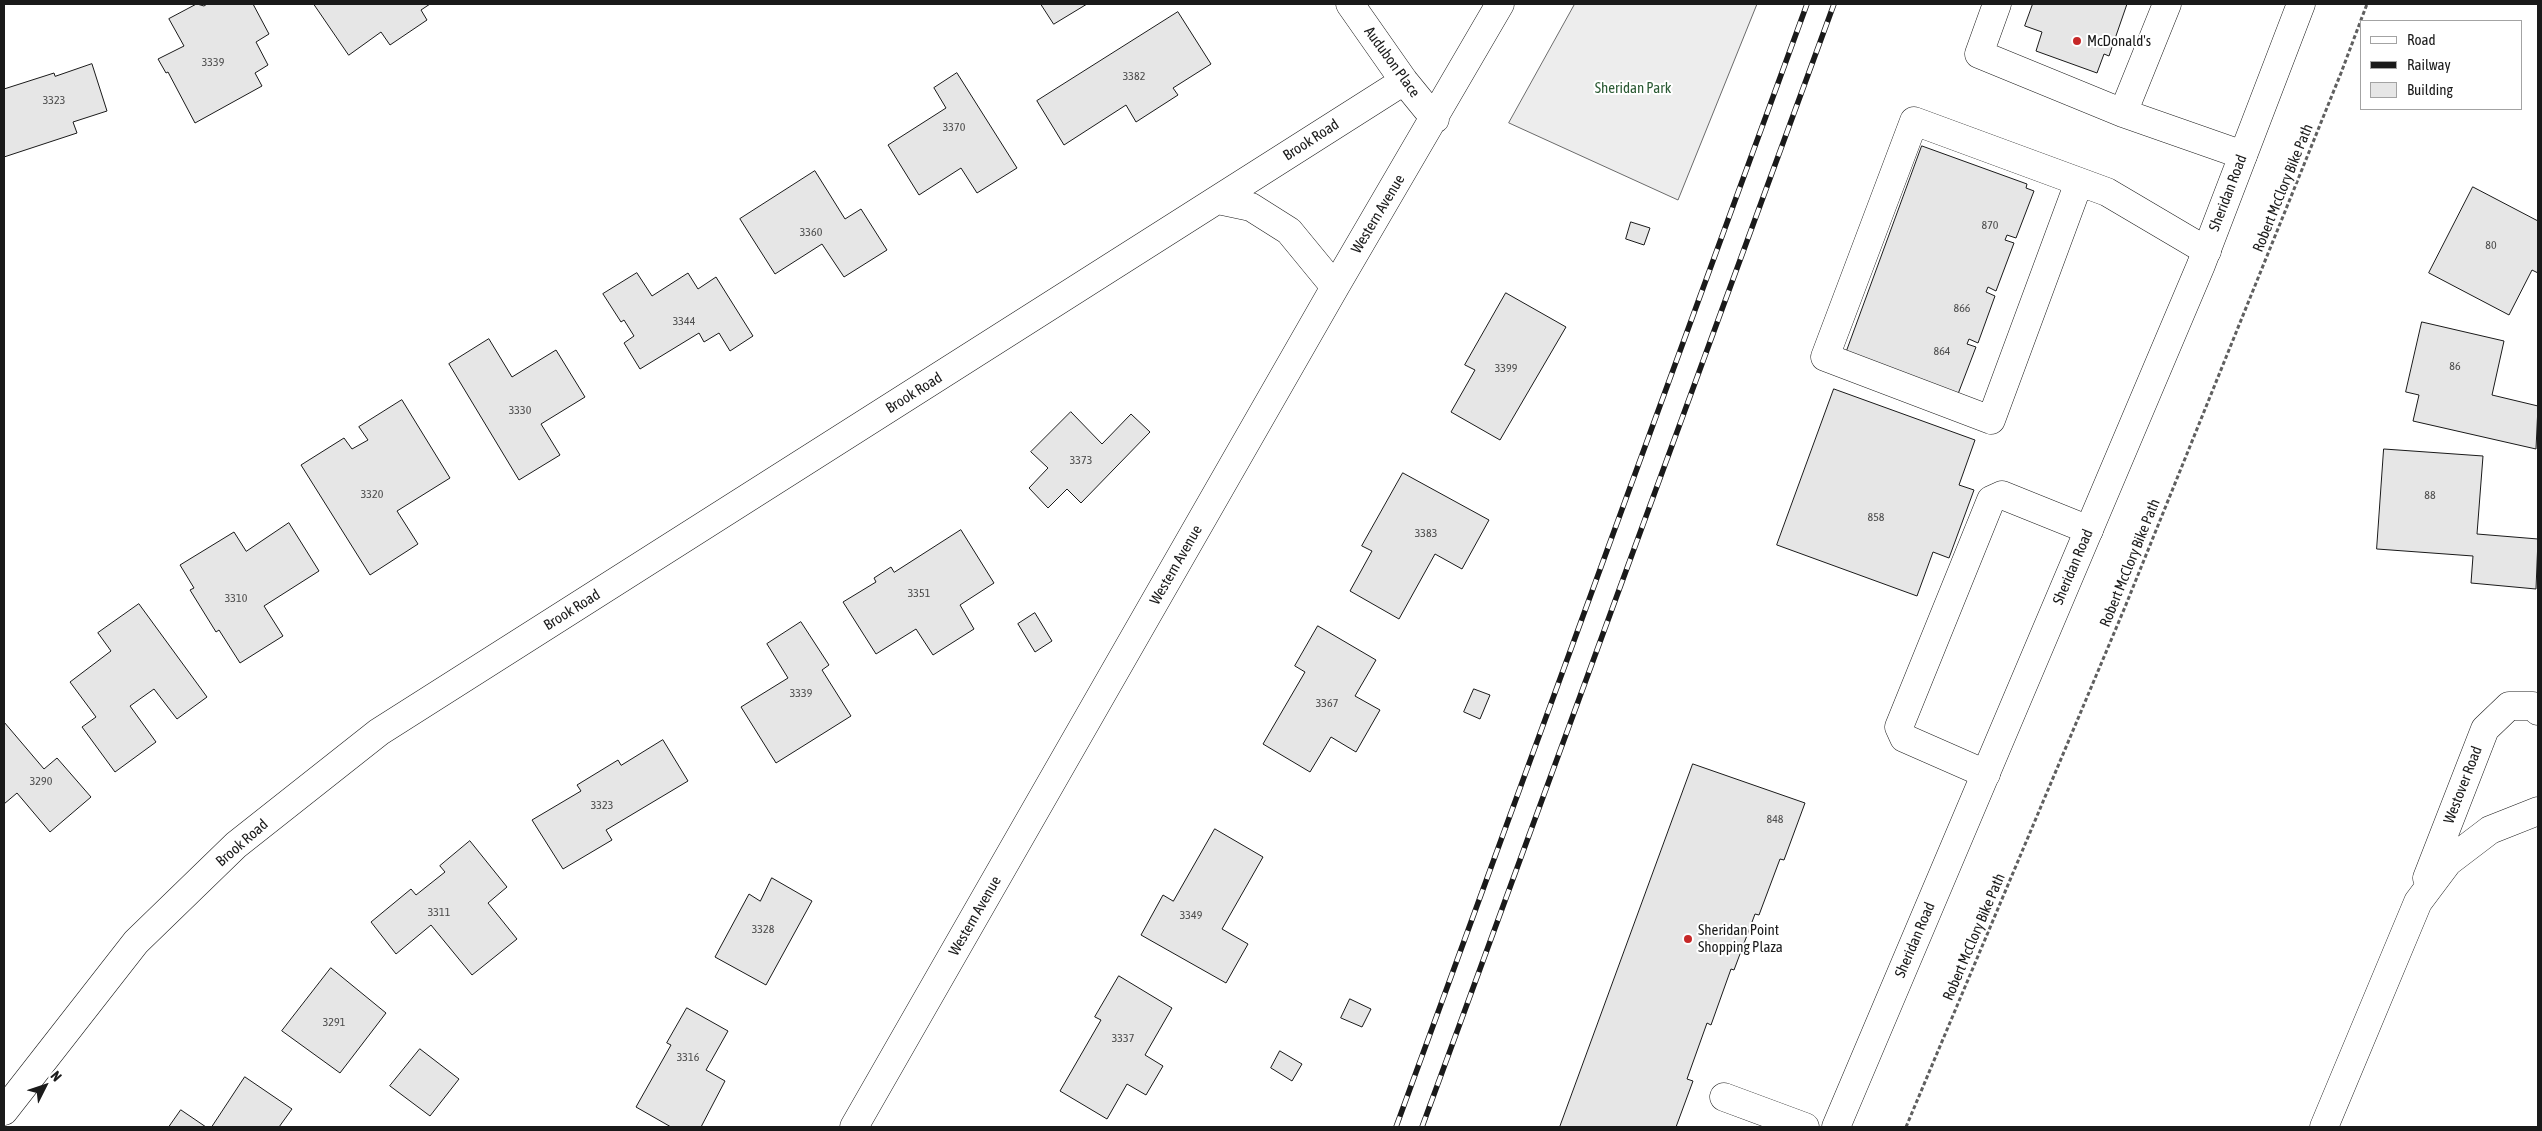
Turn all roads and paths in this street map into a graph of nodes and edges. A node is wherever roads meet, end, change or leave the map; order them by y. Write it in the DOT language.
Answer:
graph roads {
  1 [pos="1350,4"];
  2 [pos="1500,4"];
  3 [pos="1997,4"];
  4 [pos="2167,4"];
  5 [pos="2301,4"];
  6 [pos="2367,4"];
  7 [pos="2361,20"];
  8 [pos="2360,23"];
  9 [pos="1404,81"];
  10 [pos="2123,113"];
  11 [pos="1434,119"];
  12 [pos="2243,155"];
  13 [pos="2079,182"];
  14 [pos="1218,200"];
  15 [pos="2207,251"];
  16 [pos="1335,287"];
  17 [pos="2089,530"];
  18 [pos="2538,711"];
  19 [pos="1986,774"];
  20 [pos="2538,811"];
  21 [pos="2418,902"];
  22 [pos="1724,1097"];
  23 [pos="4,1111"];
  24 [pos="854,1127"];
  25 [pos="1805,1127"];
  26 [pos="1836,1127"];
  27 [pos="1906,1127"];
  28 [pos="2324,1127"];
  1 -- 9 [label="street, Audubon Place"];
  2 -- 11 [label="street, Western Avenue"];
  3 -- 10 [label="street"];
  4 -- 10 [label="street"];
  5 -- 12 [label="street, Sheridan Road"];
  6 -- 7 [label="path, Robert McClory Bike Path"];
  8 -- 27 [label="path, Robert McClory Bike Path"];
  9 -- 11 [label="street, Audubon Place"];
  9 -- 14 [label="street, Brook Road"];
  10 -- 12 [label="street"];
  11 -- 16 [label="street, Western Avenue"];
  12 -- 15 [label="street, Sheridan Road"];
  13 -- 13 [label="street"];
  13 -- 15 [label="street"];
  14 -- 16 [label="street"];
  14 -- 23 [label="street, Brook Road"];
  15 -- 17 [label="street, Sheridan Road"];
  16 -- 24 [label="street, Western Avenue"];
  17 -- 19 [label="street, Sheridan Road"];
  17 -- 19 [label="street"];
  18 -- 21 [label="street, Westover Road"];
  19 -- 26 [label="street, Sheridan Road"];
  20 -- 21 [label="street, Westover Road"];
  21 -- 28 [label="street, Westover Road"];
  22 -- 25 [label="street"];
}
